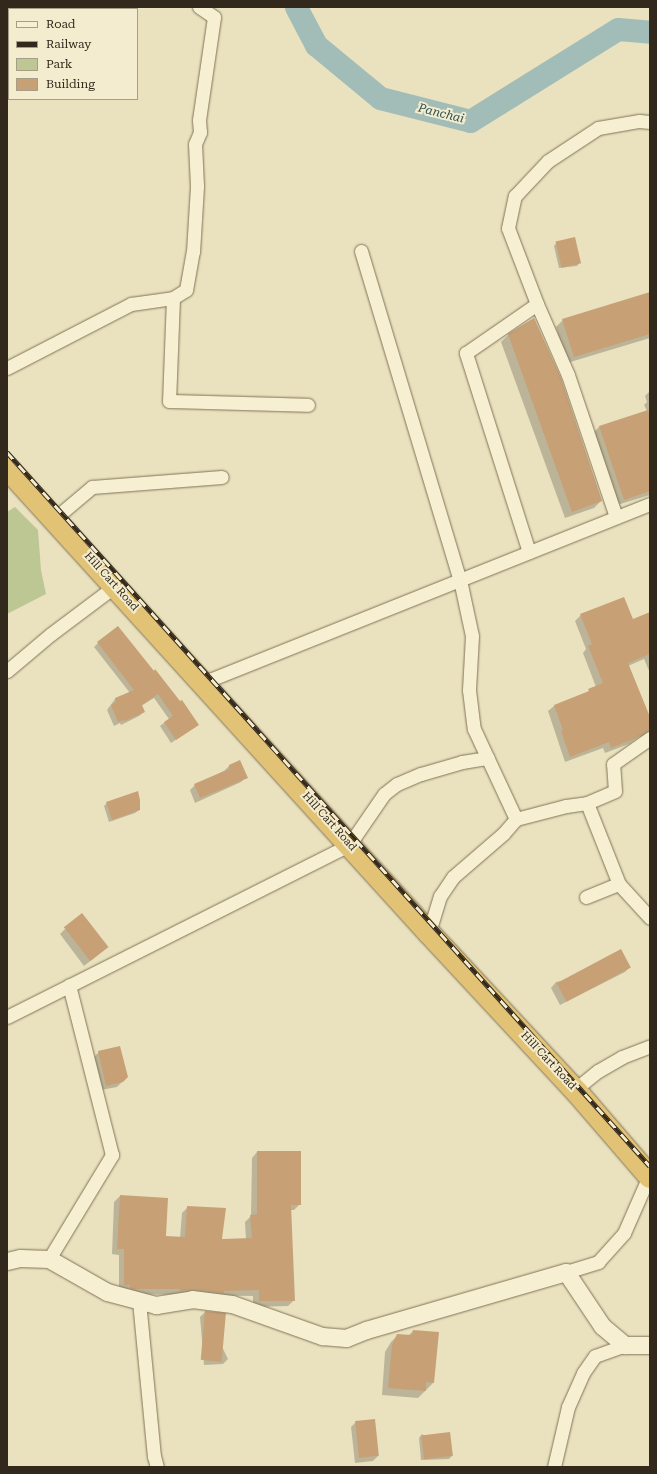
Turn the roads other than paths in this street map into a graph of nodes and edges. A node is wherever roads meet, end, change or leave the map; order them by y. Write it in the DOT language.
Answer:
graph roads {
  1 [pos="199,7"];
  2 [pos="650,122"];
  3 [pos="360,251"];
  4 [pos="174,298"];
  5 [pos="537,304"];
  6 [pos="7,368"];
  7 [pos="308,405"];
  8 [pos="7,468"];
  9 [pos="222,476"];
  10 [pos="650,504"];
  11 [pos="616,517"];
  12 [pos="54,519"];
  13 [pos="529,552"];
  14 [pos="460,580"];
  15 [pos="115,586"];
  16 [pos="7,671"];
  17 [pos="205,686"];
  18 [pos="650,738"];
  19 [pos="488,758"];
  20 [pos="587,803"];
  21 [pos="516,819"];
  22 [pos="349,845"];
  23 [pos="619,884"];
  24 [pos="586,897"];
  25 [pos="650,918"];
  26 [pos="429,933"];
  27 [pos="69,985"];
  28 [pos="7,1017"];
  29 [pos="650,1046"];
  30 [pos="576,1091"];
  31 [pos="650,1176"];
  32 [pos="49,1259"];
  33 [pos="7,1261"];
  34 [pos="566,1272"];
  35 [pos="139,1301"];
  36 [pos="625,1345"];
  37 [pos="650,1345"];
  38 [pos="157,1467"];
  39 [pos="554,1467"];
  1 -- 4 [label="street"];
  2 -- 5 [label="street"];
  3 -- 14 [label="street"];
  4 -- 6 [label="street"];
  4 -- 7 [label="street"];
  5 -- 11 [label="street"];
  5 -- 13 [label="street"];
  8 -- 12 [label="highway, Hill Cart Road"];
  9 -- 12 [label="street"];
  10 -- 11 [label="street"];
  11 -- 13 [label="street"];
  12 -- 15 [label="highway, Hill Cart Road"];
  13 -- 14 [label="street"];
  14 -- 17 [label="street"];
  14 -- 19 [label="street"];
  15 -- 16 [label="street"];
  15 -- 17 [label="highway, Hill Cart Road"];
  17 -- 22 [label="highway, Hill Cart Road"];
  18 -- 20 [label="street"];
  19 -- 21 [label="street"];
  19 -- 22 [label="street"];
  20 -- 21 [label="street"];
  20 -- 23 [label="street"];
  21 -- 26 [label="street"];
  22 -- 26 [label="highway, Hill Cart Road"];
  22 -- 27 [label="street"];
  23 -- 24 [label="street"];
  23 -- 25 [label="street"];
  26 -- 30 [label="highway, Hill Cart Road"];
  27 -- 28 [label="street"];
  27 -- 32 [label="street"];
  29 -- 30 [label="street"];
  30 -- 31 [label="highway, Hill Cart Road"];
  31 -- 34 [label="street"];
  32 -- 33 [label="street"];
  32 -- 35 [label="street"];
  34 -- 35 [label="street"];
  34 -- 36 [label="street"];
  35 -- 38 [label="street"];
  36 -- 37 [label="street"];
  36 -- 39 [label="street"];
}
